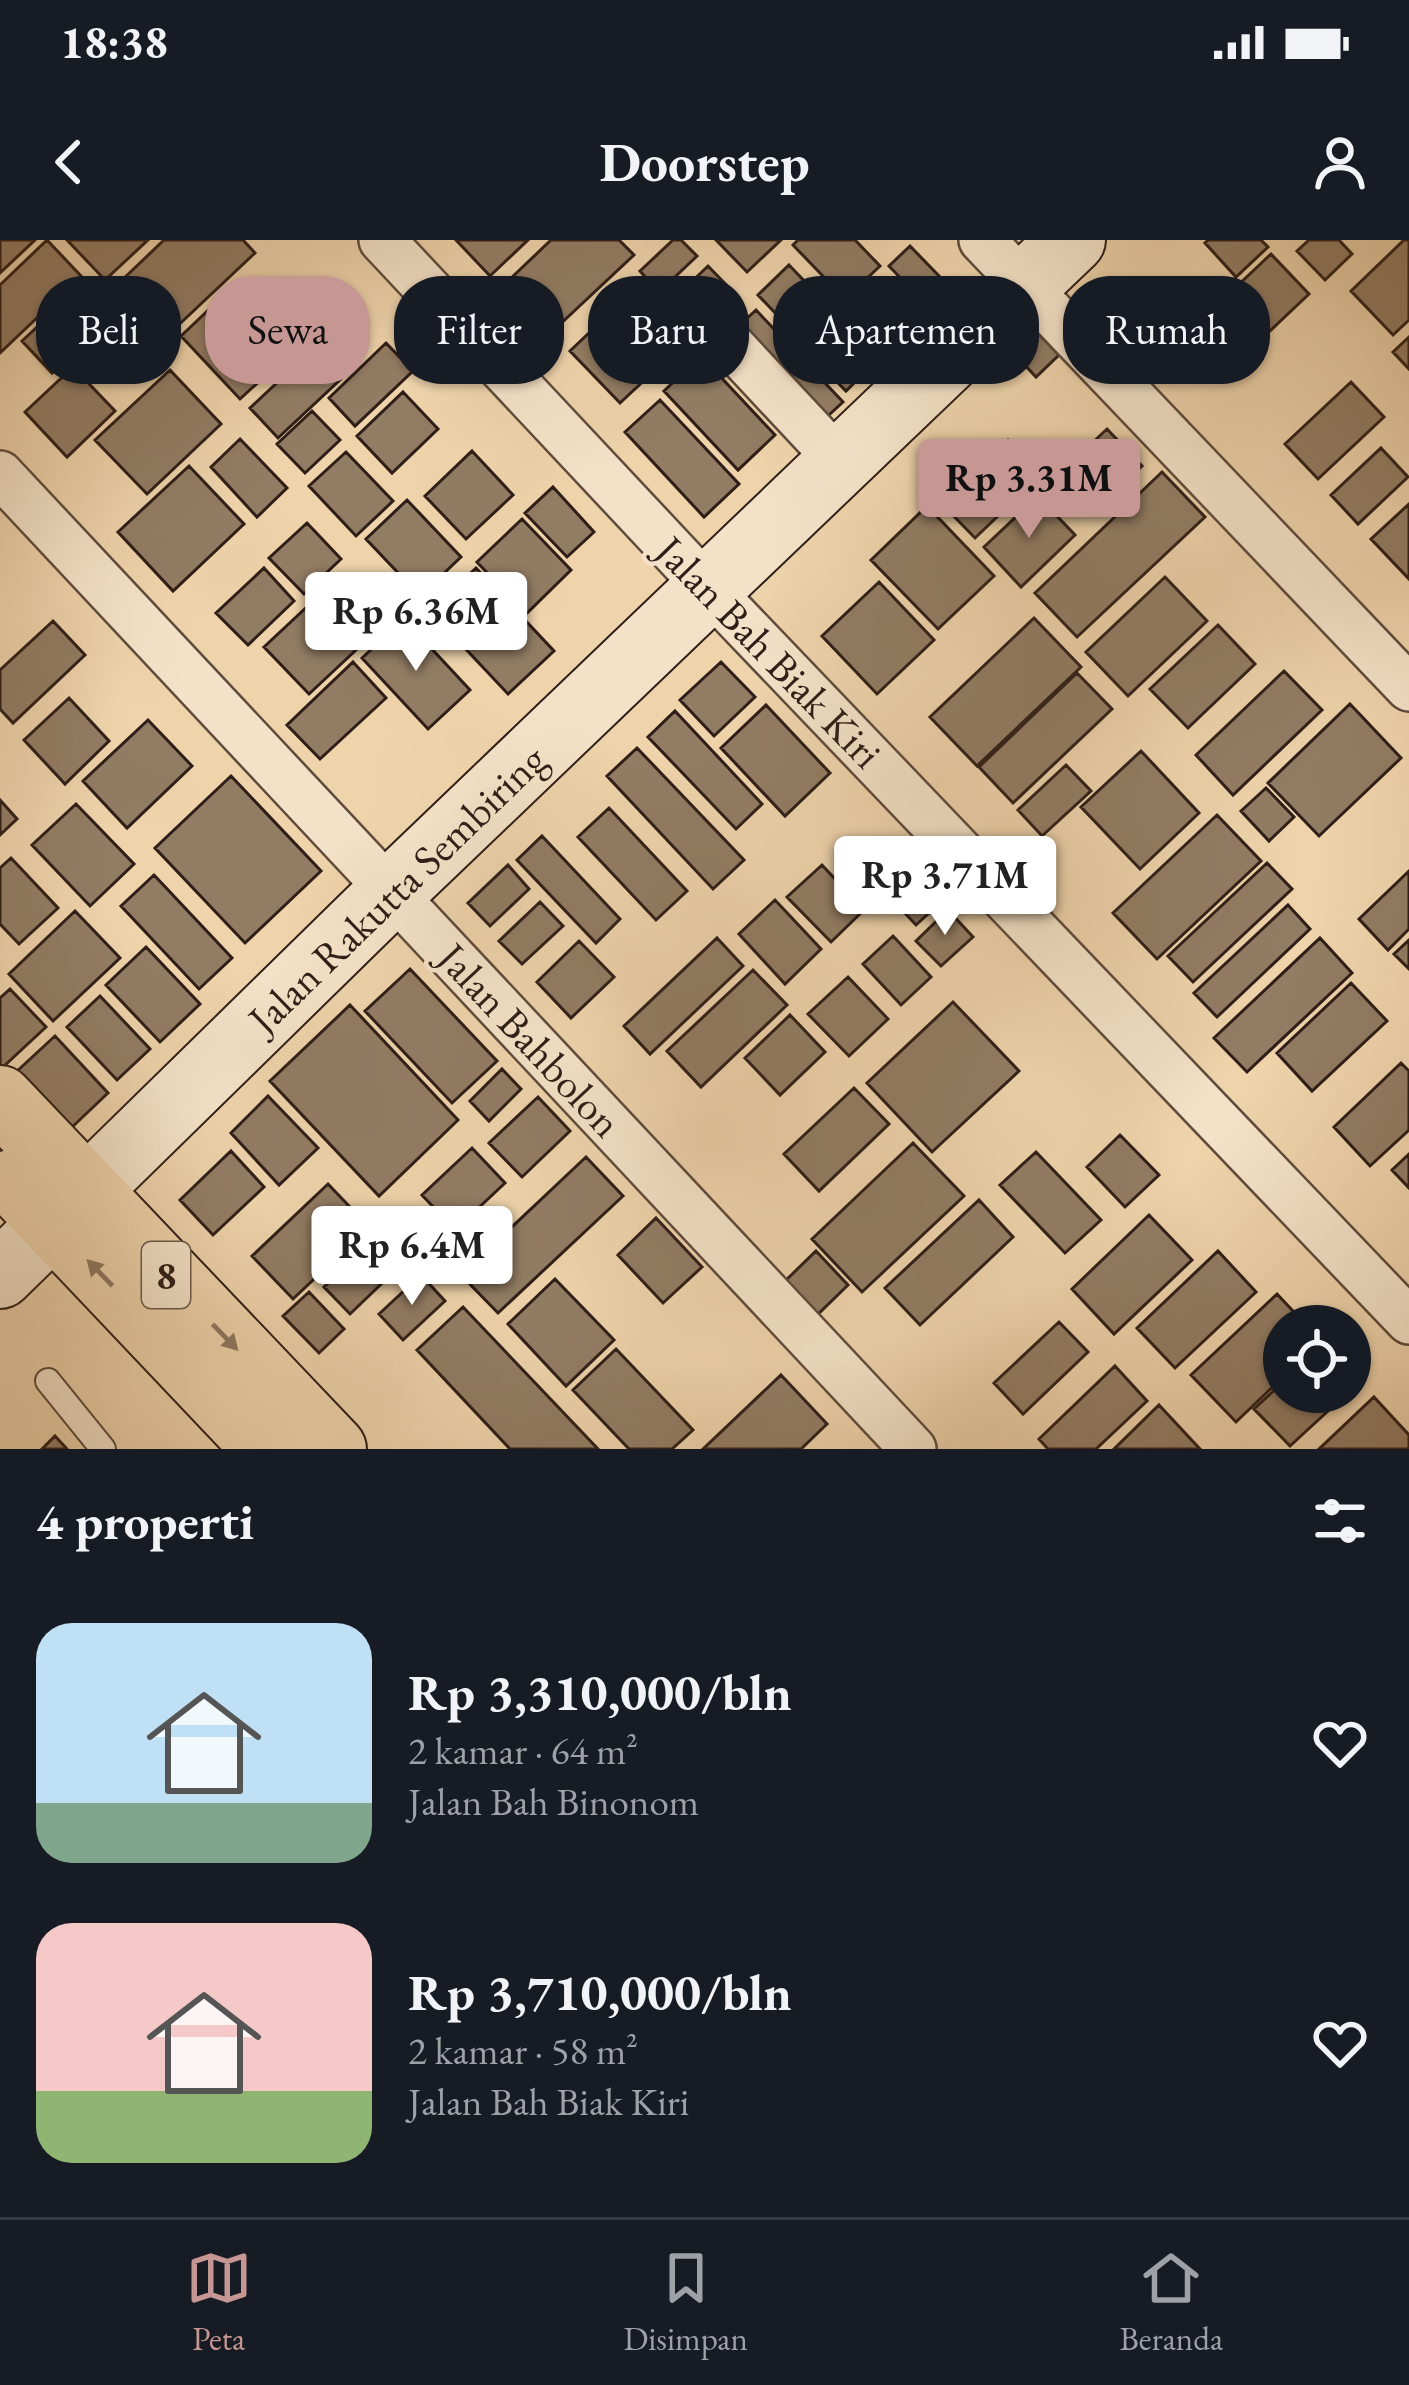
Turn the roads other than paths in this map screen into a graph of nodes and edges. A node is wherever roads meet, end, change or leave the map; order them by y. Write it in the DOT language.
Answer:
graph roads {
  1 [pos="382,240"];
  2 [pos="1072,240"];
  3 [pos="1004,262"];
  4 [pos="749,364"];
  5 [pos="841,463"];
  6 [pos="0,473"];
  7 [pos="709,590"];
  8 [pos="1409,688"];
  9 [pos="391,892"];
  10 [pos="0,1100"];
  11 [pos="0,1167"];
  12 [pos="70,1209"];
  13 [pos="0,1275"];
  14 [pos="1409,1321"];
  15 [pos="48,1381"];
  16 [pos="103,1449"];
  17 [pos="267,1449"];
  18 [pos="333,1449"];
  19 [pos="913,1449"];
  1 -- 7 [label="street, Jalan Bah Biak Kiri"];
  2 -- 3 [label="main road, Jalan Rakutta Sembiring"];
  3 -- 5 [label="main road, Jalan Rakutta Sembiring"];
  3 -- 8 [label="street"];
  4 -- 5 [label="street"];
  5 -- 7 [label="main road, Jalan Rakutta Sembiring"];
  6 -- 9 [label="street, Jalan Bahbolon"];
  7 -- 9 [label="main road, Jalan Rakutta Sembiring"];
  7 -- 14 [label="street, Jalan Bah Biak Kiri"];
  9 -- 12 [label="main road, Jalan Rakutta Sembiring"];
  9 -- 19 [label="street, Jalan Bahbolon"];
  10 -- 12 [label="highway, 8"];
  11 -- 12 [label="highway, 8"];
  12 -- 13 [label="main road, Jalan Rakutta Sembiring"];
  17 -- 12 [label="highway, 8, one-way"];
  12 -- 18 [label="highway, 8, one-way"];
  15 -- 16 [label="lane"];
}
